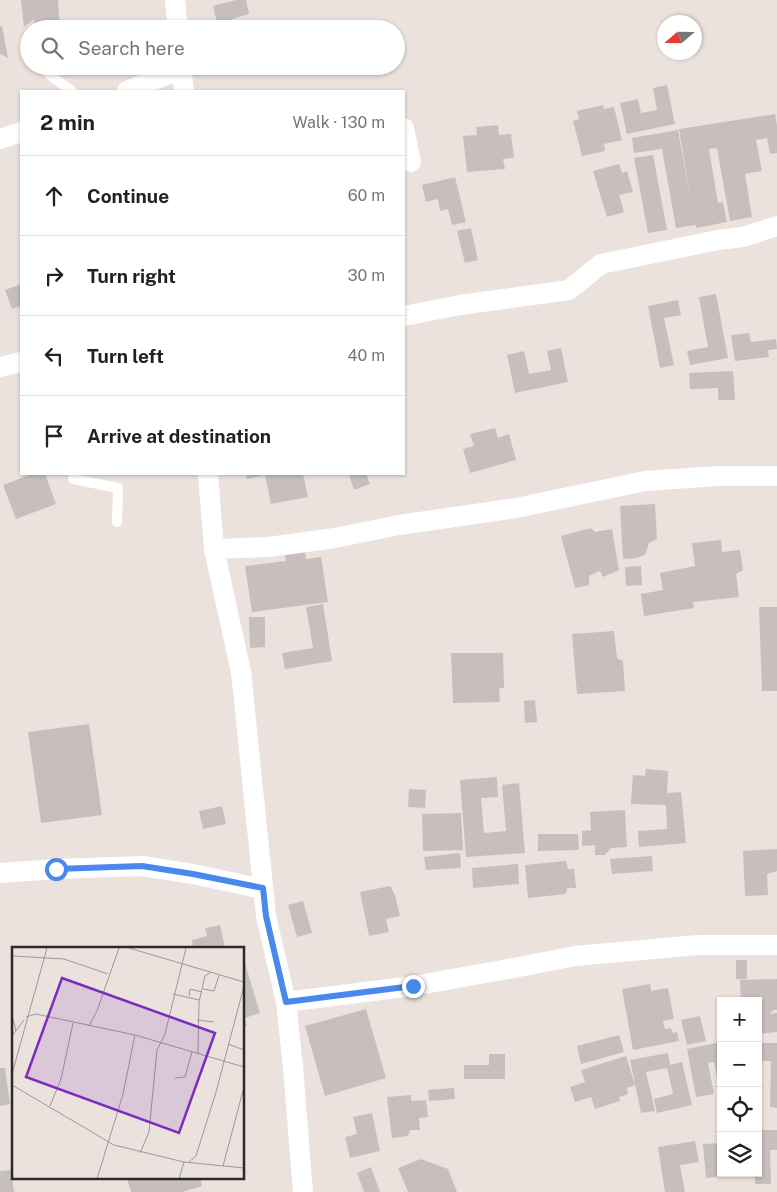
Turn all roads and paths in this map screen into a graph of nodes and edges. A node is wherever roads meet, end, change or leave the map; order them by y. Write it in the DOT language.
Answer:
graph roads {
  1 [pos="175,0"];
  2 [pos="177,20"];
  3 [pos="50,75"];
  4 [pos="165,75"];
  5 [pos="182,75"];
  6 [pos="71,90"];
  7 [pos="129,90"];
  8 [pos="184,90"];
  9 [pos="20,132"];
  10 [pos="405,134"];
  11 [pos="0,139"];
  12 [pos="410,162"];
  13 [pos="777,226"];
  14 [pos="405,316"];
  15 [pos="20,362"];
  16 [pos="0,366"];
  17 [pos="208,475"];
  18 [pos="777,476"];
  19 [pos="73,479"];
  20 [pos="117,522"];
  21 [pos="214,549"];
  22 [pos="0,873"];
  23 [pos="263,888"];
  24 [pos="777,945"];
  25 [pos="286,1002"];
  26 [pos="303,1192"];
  1 -- 2 [label="street"];
  3 -- 6 [label="lane"];
  4 -- 7 [label="street"];
  5 -- 8 [label="street"];
  9 -- 11 [label="street"];
  10 -- 12 [label="street"];
  13 -- 14 [label="street"];
  15 -- 16 [label="street"];
  17 -- 21 [label="street"];
  18 -- 21 [label="street"];
  19 -- 20 [label="lane"];
  21 -- 23 [label="street"];
  22 -- 23 [label="street"];
  23 -- 25 [label="street"];
  24 -- 25 [label="street"];
  25 -- 26 [label="street"];
}
